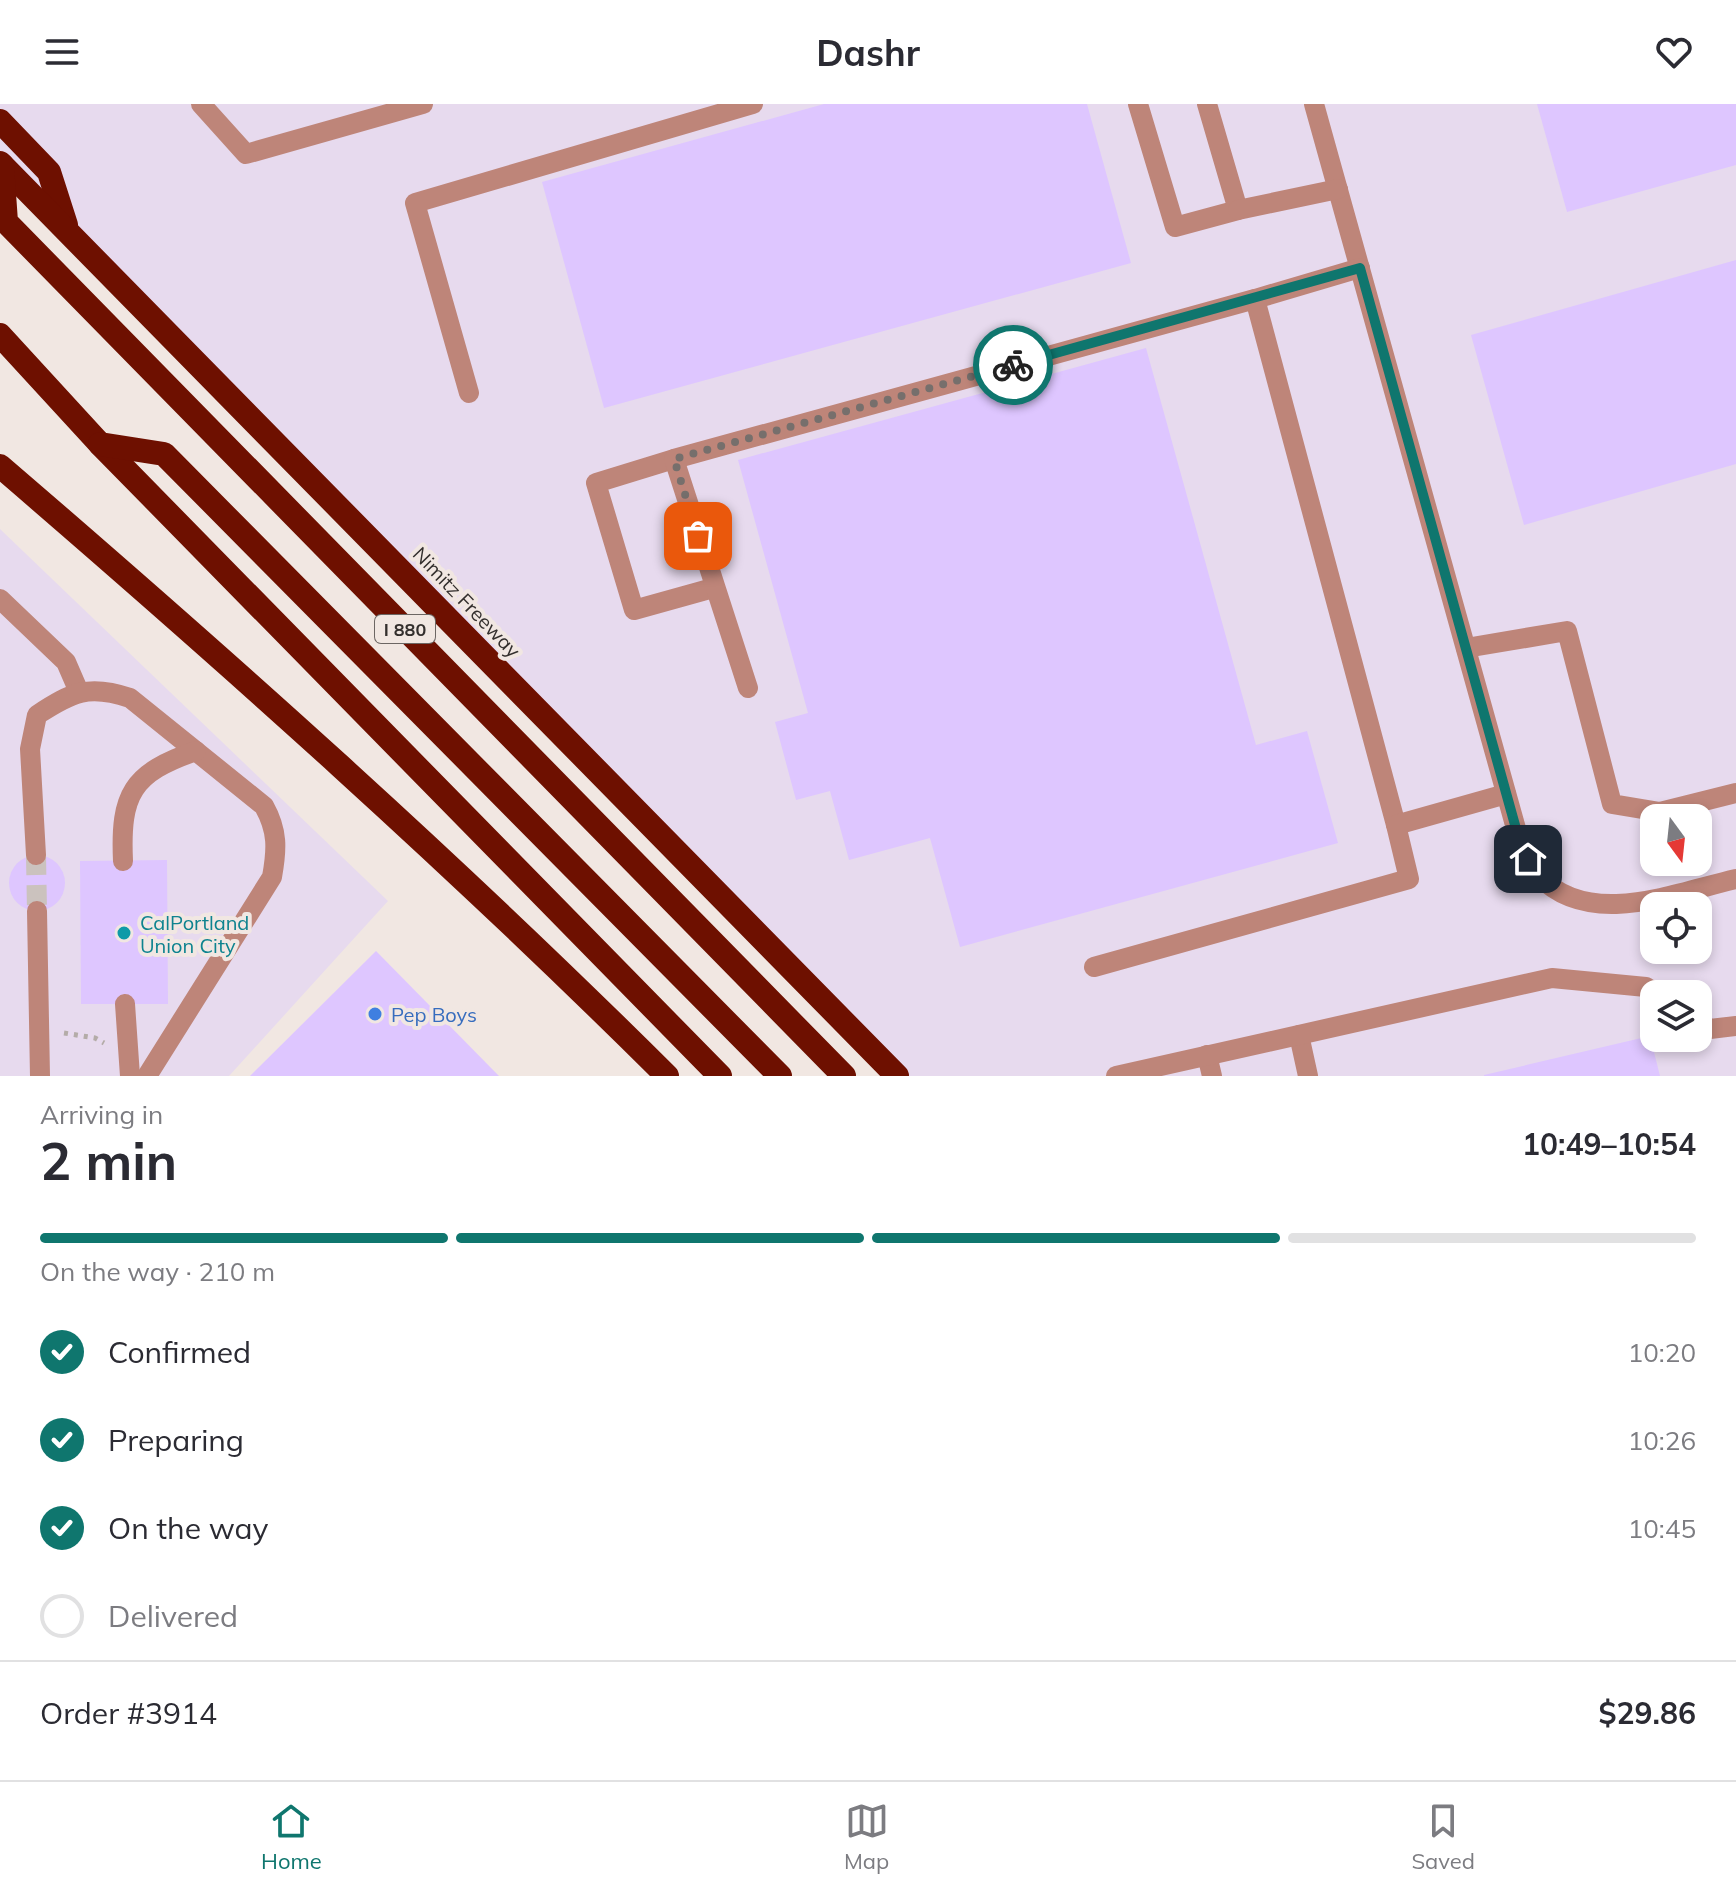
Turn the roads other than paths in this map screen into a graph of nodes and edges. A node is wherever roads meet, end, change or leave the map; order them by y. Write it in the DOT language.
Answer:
graph roads {
  1 [pos="201,104"];
  2 [pos="423,104"];
  3 [pos="753,104"];
  4 [pos="1138,104"];
  5 [pos="1207,104"];
  6 [pos="1314,104"];
  7 [pos="0,121"];
  8 [pos="1,164"];
  9 [pos="1338,189"];
  10 [pos="1238,210"];
  11 [pos="67,228"];
  12 [pos="1360,268"];
  13 [pos="1255,299"];
  14 [pos="1,337"];
  15 [pos="469,393"];
  16 [pos="100,444"];
  17 [pos="674,459"];
  18 [pos="0,466"];
  19 [pos="713,588"];
  20 [pos="0,599"];
  21 [pos="1466,648"];
  22 [pos="748,688"];
  23 [pos="79,692"];
  24 [pos="196,751"];
  25 [pos="1736,793"];
  26 [pos="1506,794"];
  27 [pos="1396,825"];
  28 [pos="36,855"];
  29 [pos="123,861"];
  30 [pos="1736,879"];
  31 [pos="37,911"];
  32 [pos="1094,967"];
  33 [pos="1640,986"];
  34 [pos="125,1004"];
  35 [pos="1736,1026"];
  36 [pos="1712,1029"];
  37 [pos="1299,1035"];
  38 [pos="1207,1055"];
  39 [pos="40,1076"];
  40 [pos="130,1076"];
  41 [pos="147,1076"];
  42 [pos="667,1076"];
  43 [pos="720,1076"];
  44 [pos="780,1076"];
  45 [pos="844,1076"];
  46 [pos="897,1076"];
  47 [pos="1116,1076"];
  48 [pos="1212,1076"];
  49 [pos="1308,1076"];
  1 -- 2 [label="street"];
  3 -- 15 [label="street"];
  4 -- 10 [label="street"];
  5 -- 10 [label="street"];
  6 -- 9 [label="street"];
  7 -- 11 [label="highway"];
  8 -- 11 [label="highway, Nimitz Freeway / I 880"];
  8 -- 45 [label="highway, I 880"];
  9 -- 10 [label="street"];
  9 -- 12 [label="street"];
  11 -- 46 [label="highway, Nimitz Freeway / I 880"];
  12 -- 13 [label="street"];
  12 -- 21 [label="street"];
  13 -- 17 [label="street"];
  13 -- 27 [label="street"];
  14 -- 16 [label="highway"];
  16 -- 43 [label="highway"];
  16 -- 44 [label="highway, I 880"];
  17 -- 19 [label="street"];
  17 -- 19 [label="street"];
  18 -- 42 [label="highway"];
  19 -- 22 [label="street"];
  20 -- 23 [label="street"];
  21 -- 25 [label="street"];
  21 -- 26 [label="street"];
  23 -- 24 [label="street"];
  23 -- 28 [label="street"];
  24 -- 29 [label="street"];
  24 -- 41 [label="street"];
  26 -- 27 [label="street"];
  26 -- 30 [label="street"];
  27 -- 32 [label="street"];
  31 -- 39 [label="street"];
  33 -- 37 [label="street"];
  34 -- 40 [label="street"];
  35 -- 36 [label="street"];
  37 -- 38 [label="street"];
  37 -- 49 [label="street"];
  38 -- 47 [label="street"];
  38 -- 48 [label="street"];
}
